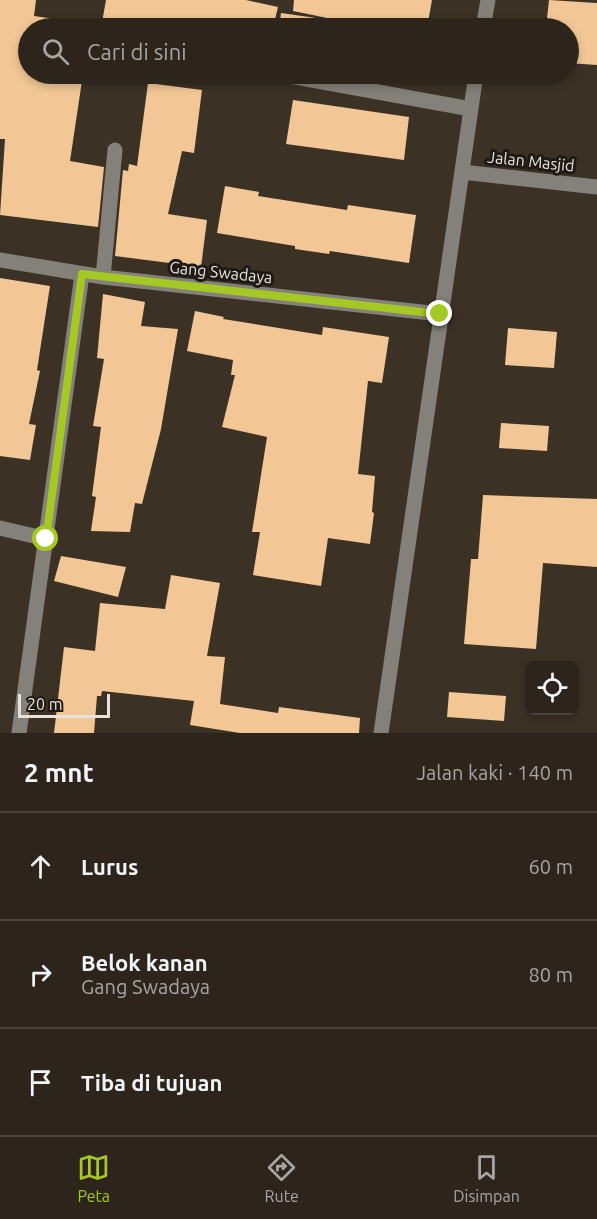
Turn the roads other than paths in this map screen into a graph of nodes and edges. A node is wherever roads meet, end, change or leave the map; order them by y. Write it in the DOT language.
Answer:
graph roads {
  1 [pos="488,0"];
  2 [pos="485,18"];
  3 [pos="334,84"];
  4 [pos="475,84"];
  5 [pos="471,109"];
  6 [pos="115,150"];
  7 [pos="462,172"];
  8 [pos="597,187"];
  9 [pos="0,260"];
  10 [pos="82,274"];
  11 [pos="103,277"];
  12 [pos="440,314"];
  13 [pos="0,528"];
  14 [pos="46,539"];
  15 [pos="19,733"];
  16 [pos="381,733"];
  1 -- 2 [label="street"];
  3 -- 5 [label="street"];
  4 -- 5 [label="street"];
  5 -- 7 [label="street"];
  6 -- 11 [label="street"];
  7 -- 8 [label="street, Jalan Masjid"];
  7 -- 12 [label="street"];
  9 -- 10 [label="street, Gang Swadaya"];
  10 -- 11 [label="street, Gang Swadaya"];
  10 -- 14 [label="street"];
  11 -- 12 [label="street, Gang Swadaya"];
  12 -- 16 [label="street"];
  13 -- 14 [label="street"];
  14 -- 15 [label="street"];
}
